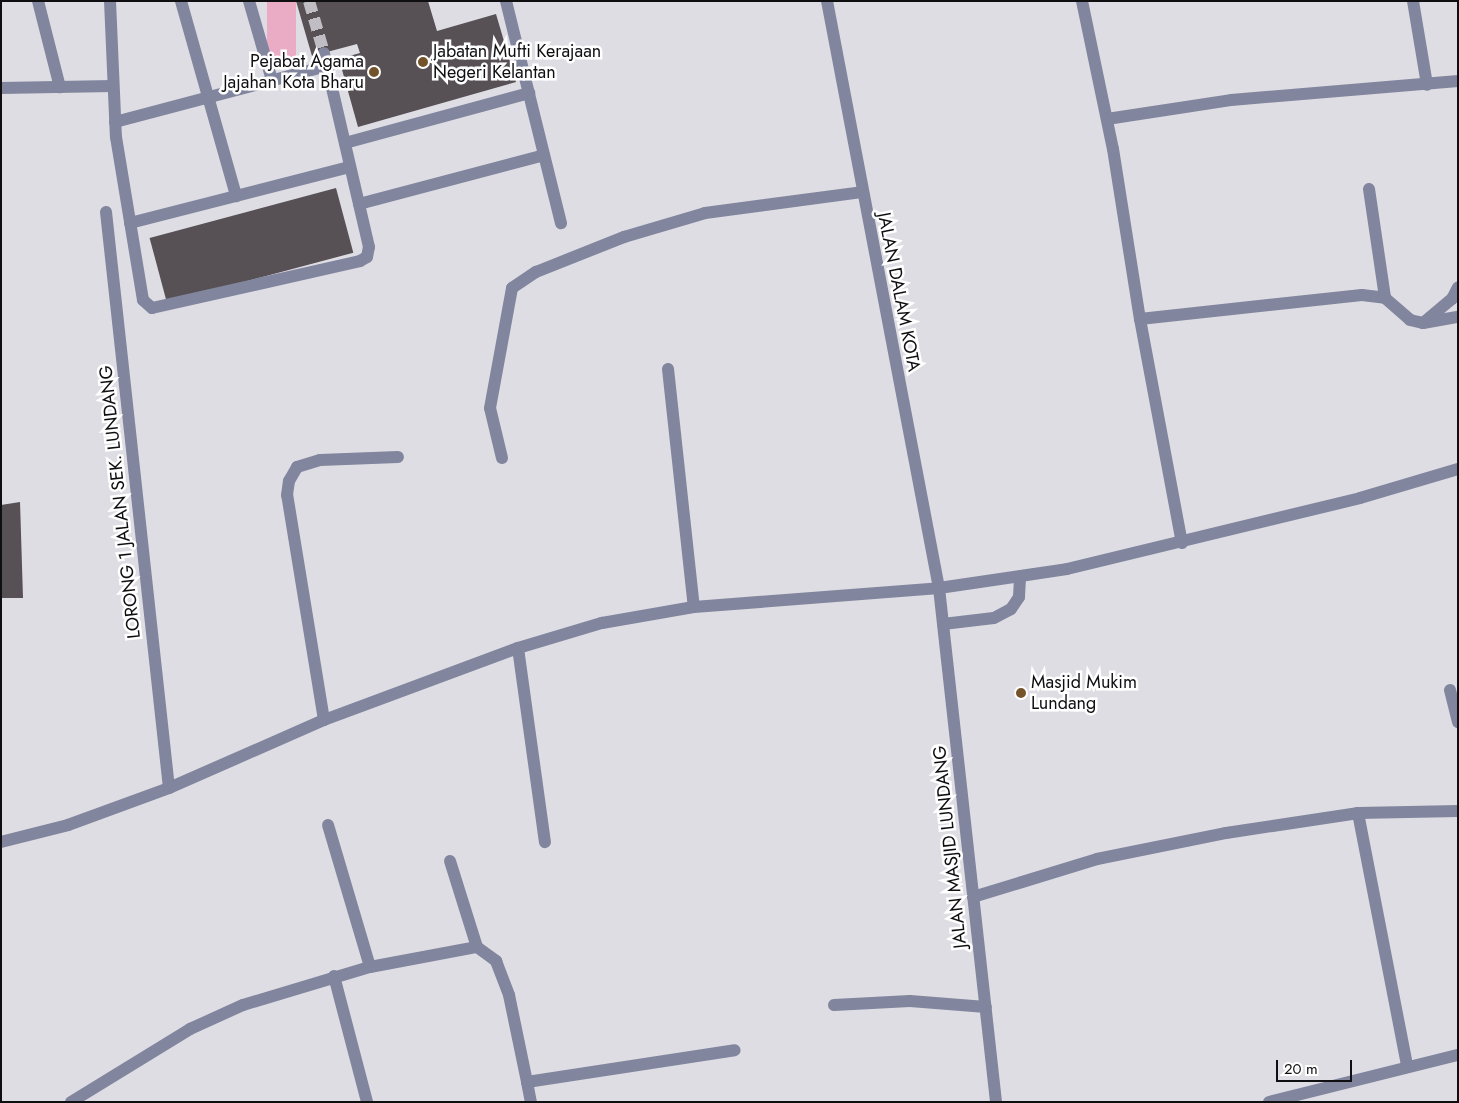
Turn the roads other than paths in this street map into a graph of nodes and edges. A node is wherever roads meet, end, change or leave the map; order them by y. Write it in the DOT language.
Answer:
graph roads {
  1 [pos="38,1"];
  2 [pos="110,1"];
  3 [pos="181,1"];
  4 [pos="249,1"];
  5 [pos="506,1"];
  6 [pos="827,1"];
  7 [pos="1082,1"];
  8 [pos="1413,1"];
  9 [pos="272,80"];
  10 [pos="1458,81"];
  11 [pos="1427,85"];
  12 [pos="113,86"];
  13 [pos="60,87"];
  14 [pos="1,88"];
  15 [pos="529,92"];
  16 [pos="209,97"];
  17 [pos="1107,119"];
  18 [pos="115,122"];
  19 [pos="345,143"];
  20 [pos="544,155"];
  21 [pos="350,167"];
  22 [pos="1369,189"];
  23 [pos="862,192"];
  24 [pos="236,196"];
  25 [pos="359,204"];
  26 [pos="106,212"];
  27 [pos="561,222"];
  28 [pos="130,223"];
  29 [pos="1458,286"];
  30 [pos="1385,298"];
  31 [pos="1458,317"];
  32 [pos="1140,319"];
  33 [pos="1423,323"];
  34 [pos="668,369"];
  35 [pos="398,457"];
  36 [pos="502,458"];
  37 [pos="1458,469"];
  38 [pos="1182,543"];
  39 [pos="1020,577"];
  40 [pos="939,588"];
  41 [pos="694,607"];
  42 [pos="943,624"];
  43 [pos="518,648"];
  44 [pos="1450,690"];
  45 [pos="324,720"];
  46 [pos="1458,722"];
  47 [pos="169,788"];
  48 [pos="1458,811"];
  49 [pos="1358,813"];
  50 [pos="328,825"];
  51 [pos="1,842"];
  52 [pos="544,842"];
  53 [pos="450,861"];
  54 [pos="973,897"];
  55 [pos="477,947"];
  56 [pos="370,967"];
  57 [pos="334,976"];
  58 [pos="834,1005"];
  59 [pos="986,1007"];
  60 [pos="735,1050"];
  61 [pos="1458,1055"];
  62 [pos="1407,1066"];
  63 [pos="527,1082"];
  64 [pos="1283,1100"];
  65 [pos="71,1102"];
  66 [pos="367,1102"];
  67 [pos="531,1102"];
  68 [pos="996,1102"];
  69 [pos="1269,1102"];
  1 -- 13 [label="street"];
  2 -- 12 [label="street"];
  3 -- 16 [label="street"];
  4 -- 9 [label="street"];
  5 -- 15 [label="street"];
  6 -- 23 [label="street, JALAN DALAM KOTA"];
  7 -- 17 [label="street"];
  8 -- 11 [label="street"];
  9 -- 16 [label="street"];
  9 -- 19 [label="street"];
  10 -- 11 [label="street"];
  11 -- 17 [label="street"];
  12 -- 13 [label="street"];
  12 -- 18 [label="street"];
  13 -- 14 [label="street"];
  15 -- 19 [label="street"];
  15 -- 20 [label="street"];
  16 -- 18 [label="street"];
  16 -- 24 [label="street"];
  17 -- 32 [label="street"];
  18 -- 28 [label="street"];
  19 -- 21 [label="street"];
  20 -- 25 [label="street"];
  20 -- 27 [label="street"];
  21 -- 24 [label="street"];
  21 -- 25 [label="street"];
  22 -- 30 [label="street"];
  23 -- 36 [label="street"];
  23 -- 40 [label="street, JALAN DALAM KOTA"];
  24 -- 28 [label="street"];
  25 -- 28 [label="street"];
  26 -- 47 [label="street, LORONG 1 JALAN SEK. LUNDANG"];
  29 -- 33 [label="street"];
  30 -- 32 [label="street"];
  30 -- 33 [label="street"];
  31 -- 33 [label="street"];
  32 -- 38 [label="street"];
  34 -- 41 [label="street"];
  35 -- 45 [label="street"];
  37 -- 38 [label="street"];
  38 -- 39 [label="street"];
  39 -- 40 [label="street"];
  39 -- 42 [label="street"];
  40 -- 41 [label="street"];
  40 -- 42 [label="street, JALAN MASJID LUNDANG"];
  41 -- 43 [label="street"];
  42 -- 54 [label="street, JALAN MASJID LUNDANG"];
  43 -- 45 [label="street"];
  43 -- 52 [label="street"];
  44 -- 46 [label="street"];
  45 -- 47 [label="street"];
  47 -- 51 [label="street"];
  48 -- 49 [label="street"];
  49 -- 54 [label="street"];
  49 -- 62 [label="street"];
  50 -- 56 [label="street"];
  53 -- 55 [label="street"];
  54 -- 59 [label="street, JALAN MASJID LUNDANG"];
  55 -- 56 [label="street"];
  55 -- 63 [label="street"];
  56 -- 57 [label="street"];
  57 -- 65 [label="street"];
  57 -- 66 [label="street"];
  58 -- 59 [label="street"];
  59 -- 68 [label="street, JALAN MASJID LUNDANG"];
  60 -- 63 [label="street"];
  61 -- 62 [label="street"];
  62 -- 64 [label="street"];
  63 -- 67 [label="street"];
  64 -- 69 [label="street"];
}
